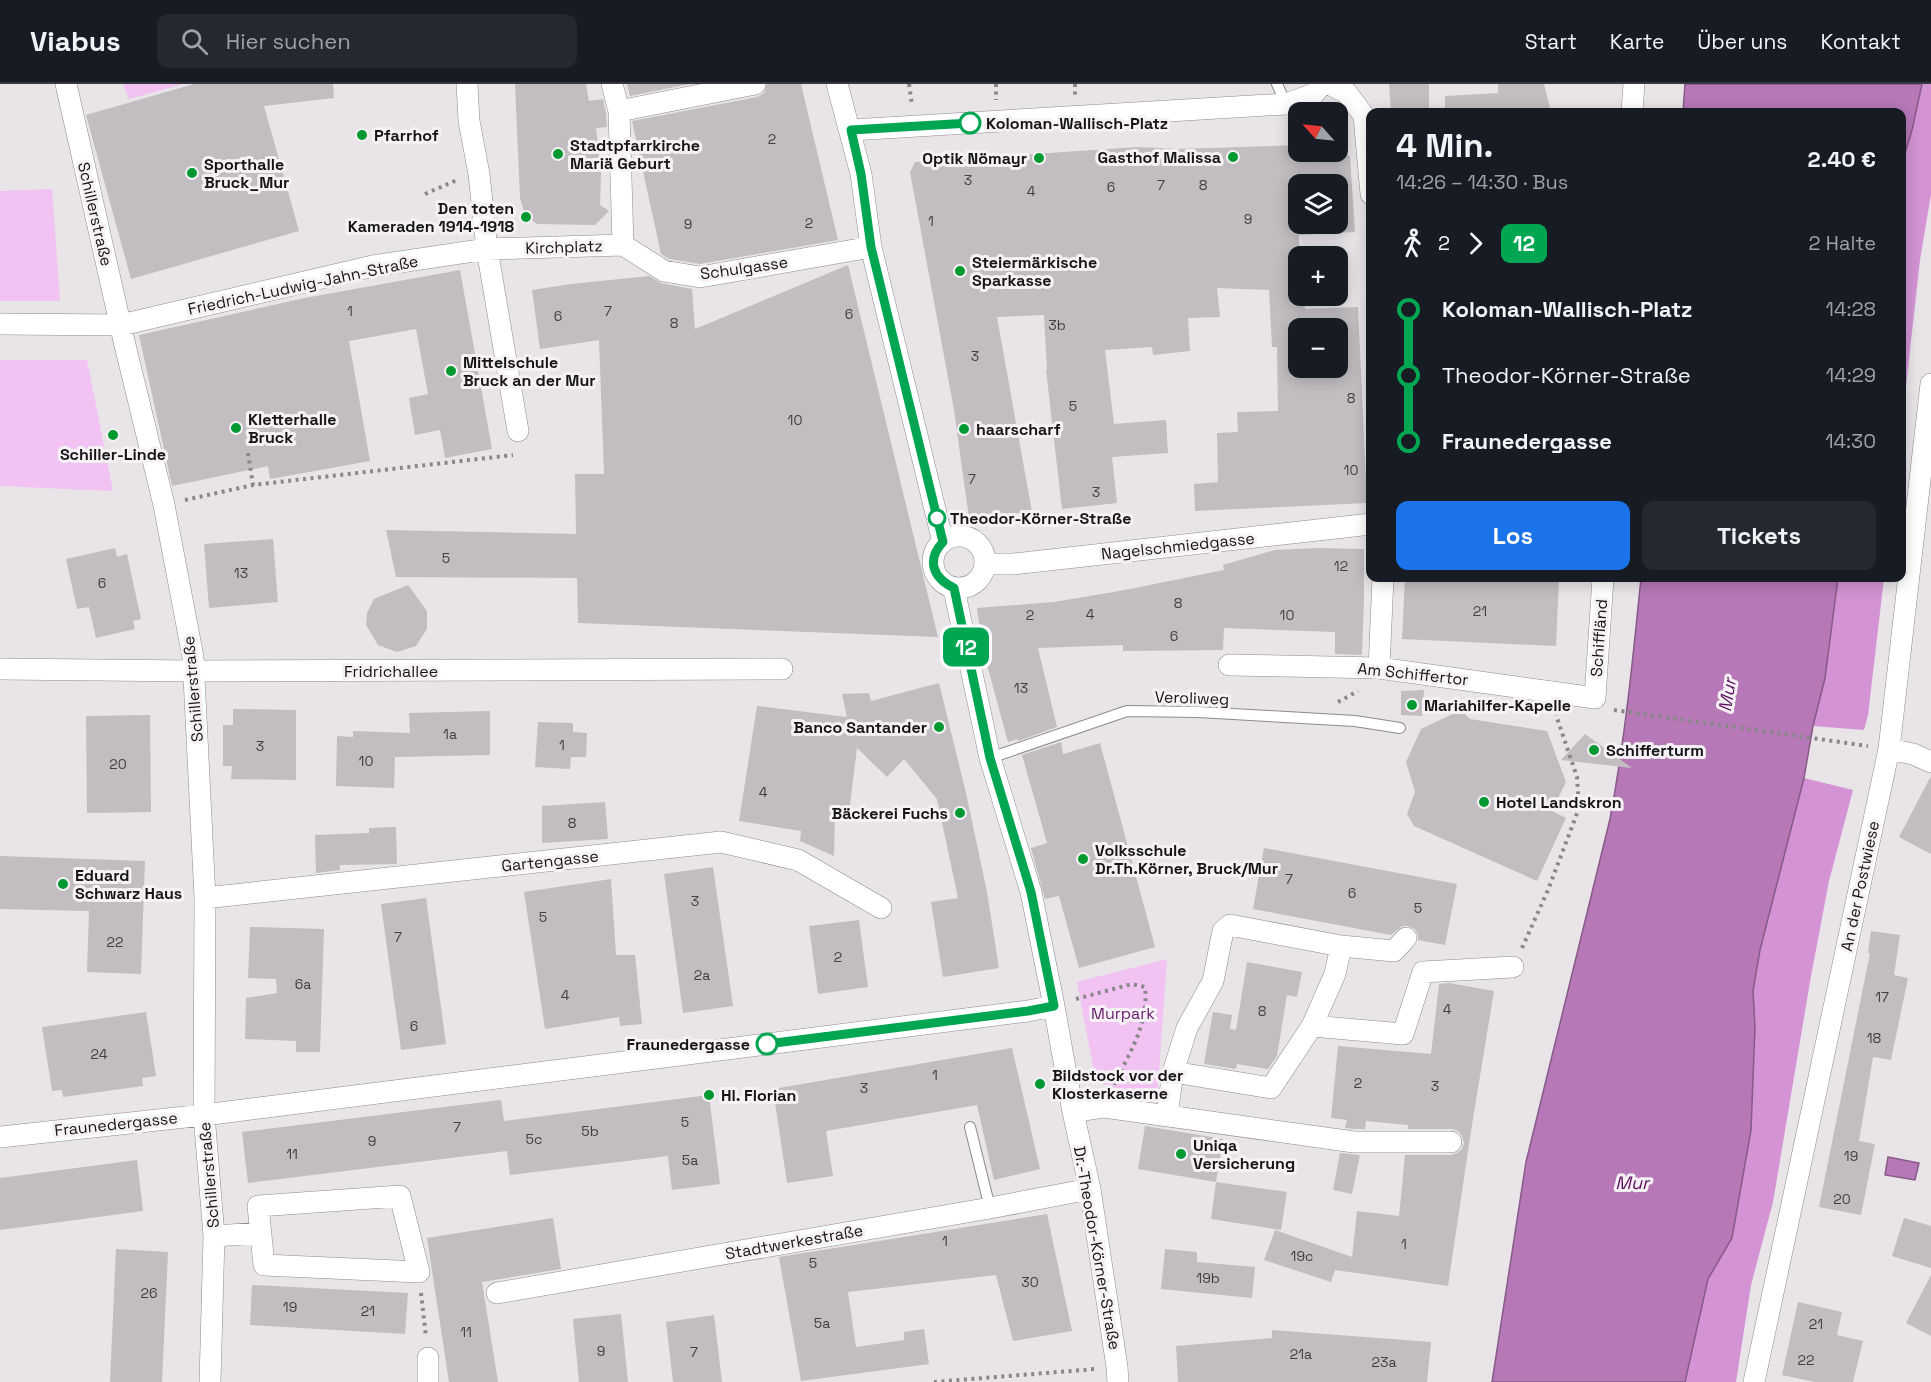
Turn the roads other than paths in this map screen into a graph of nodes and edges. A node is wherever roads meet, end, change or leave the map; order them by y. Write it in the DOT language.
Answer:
graph roads {
  1 [pos="66,84"];
  2 [pos="467,84"];
  3 [pos="612,84"];
  4 [pos="755,84"];
  5 [pos="837,84"];
  6 [pos="1277,84"];
  7 [pos="1322,84"];
  8 [pos="1329,84"];
  9 [pos="1634,84"];
  10 [pos="1286,104"];
  11 [pos="1632,108"];
  12 [pos="619,111"];
  13 [pos="851,130"];
  14 [pos="1366,138"];
  15 [pos="623,245"];
  16 [pos="871,247"];
  17 [pos="487,249"];
  18 [pos="0,324"];
  19 [pos="121,326"];
  20 [pos="1931,384"];
  21 [pos="518,431"];
  22 [pos="1366,525"];
  23 [pos="943,542"];
  24 [pos="985,564"];
  25 [pos="1383,582"];
  26 [pos="1603,582"];
  27 [pos="954,588"];
  28 [pos="1229,665"];
  29 [pos="1379,668"];
  30 [pos="0,669"];
  31 [pos="782,669"];
  32 [pos="194,671"];
  33 [pos="1603,704"];
  34 [pos="1400,728"];
  35 [pos="1889,749"];
  36 [pos="990,758"];
  37 [pos="1931,762"];
  38 [pos="205,898"];
  39 [pos="881,908"];
  40 [pos="1406,938"];
  41 [pos="1341,946"];
  42 [pos="1513,967"];
  43 [pos="1054,1006"];
  44 [pos="1312,1026"];
  45 [pos="1173,1072"];
  46 [pos="1073,1112"];
  47 [pos="204,1115"];
  48 [pos="1167,1115"];
  49 [pos="970,1127"];
  50 [pos="0,1137"];
  51 [pos="1451,1142"];
  52 [pos="1090,1188"];
  53 [pos="990,1208"];
  54 [pos="260,1233"];
  55 [pos="214,1236"];
  56 [pos="498,1293"];
  57 [pos="428,1358"];
  58 [pos="1117,1374"];
  59 [pos="210,1382"];
  60 [pos="428,1382"];
  61 [pos="1754,1382"];
  1 -- 19 [label="street, Schillerstraße"];
  2 -- 17 [label="street"];
  3 -- 12 [label="street, Kirchplatz"];
  4 -- 12 [label="street"];
  5 -- 13 [label="street"];
  6 -- 10 [label="lane"];
  7 -- 10 [label="street"];
  8 -- 14 [label="street"];
  9 -- 11 [label="street"];
  10 -- 13 [label="street"];
  12 -- 15 [label="street, Kirchplatz"];
  13 -- 16 [label="street"];
  15 -- 16 [label="street, Schulgasse"];
  15 -- 17 [label="street, Kirchplatz"];
  16 -- 23 [label="street"];
  17 -- 19 [label="street, Friedrich-Ludwig-Jahn-Straße"];
  17 -- 21 [label="street"];
  18 -- 19 [label="street, Friedrich-Ludwig-Jahn-Straße"];
  19 -- 32 [label="street, Schillerstraße"];
  20 -- 35 [label="street, An der Postwiese"];
  22 -- 24 [label="street, Nagelschmiedgasse"];
  23 -- 24 [label="street"];
  23 -- 27 [label="street"];
  24 -- 27 [label="street"];
  25 -- 29 [label="street"];
  26 -- 33 [label="street, Schiffländ"];
  27 -- 36 [label="street, Dr.-Theodor-Körner-Straße"];
  28 -- 29 [label="street, Am Schiffertor"];
  29 -- 33 [label="street, Am Schiffertor"];
  30 -- 32 [label="street, Fridrichallee"];
  31 -- 32 [label="street, Fridrichallee"];
  32 -- 38 [label="street, Schillerstraße"];
  34 -- 36 [label="lane, Veroliweg"];
  35 -- 37 [label="street"];
  35 -- 61 [label="street, An der Postwiese"];
  36 -- 43 [label="street, Dr.-Theodor-Körner-Straße"];
  38 -- 39 [label="street, Gartengasse"];
  38 -- 47 [label="street, Schillerstraße"];
  40 -- 41 [label="street"];
  41 -- 44 [label="street"];
  41 -- 45 [label="street"];
  42 -- 44 [label="street"];
  43 -- 46 [label="street, Dr.-Theodor-Körner-Straße"];
  43 -- 47 [label="street, Fraunedergasse"];
  44 -- 45 [label="street"];
  45 -- 48 [label="street"];
  46 -- 48 [label="street"];
  46 -- 52 [label="street, Dr.-Theodor-Körner-Straße"];
  47 -- 50 [label="street, Fraunedergasse"];
  47 -- 55 [label="street, Schillerstraße"];
  48 -- 51 [label="street"];
  49 -- 53 [label="lane"];
  52 -- 53 [label="street, Stadtwerkestraße"];
  52 -- 58 [label="street, Dr.-Theodor-Körner-Straße"];
  53 -- 56 [label="street, Stadtwerkestraße"];
  54 -- 54 [label="street"];
  54 -- 55 [label="street, Schillerstraße"];
  55 -- 59 [label="street, Schillerstraße"];
  57 -- 60 [label="street"];
}
